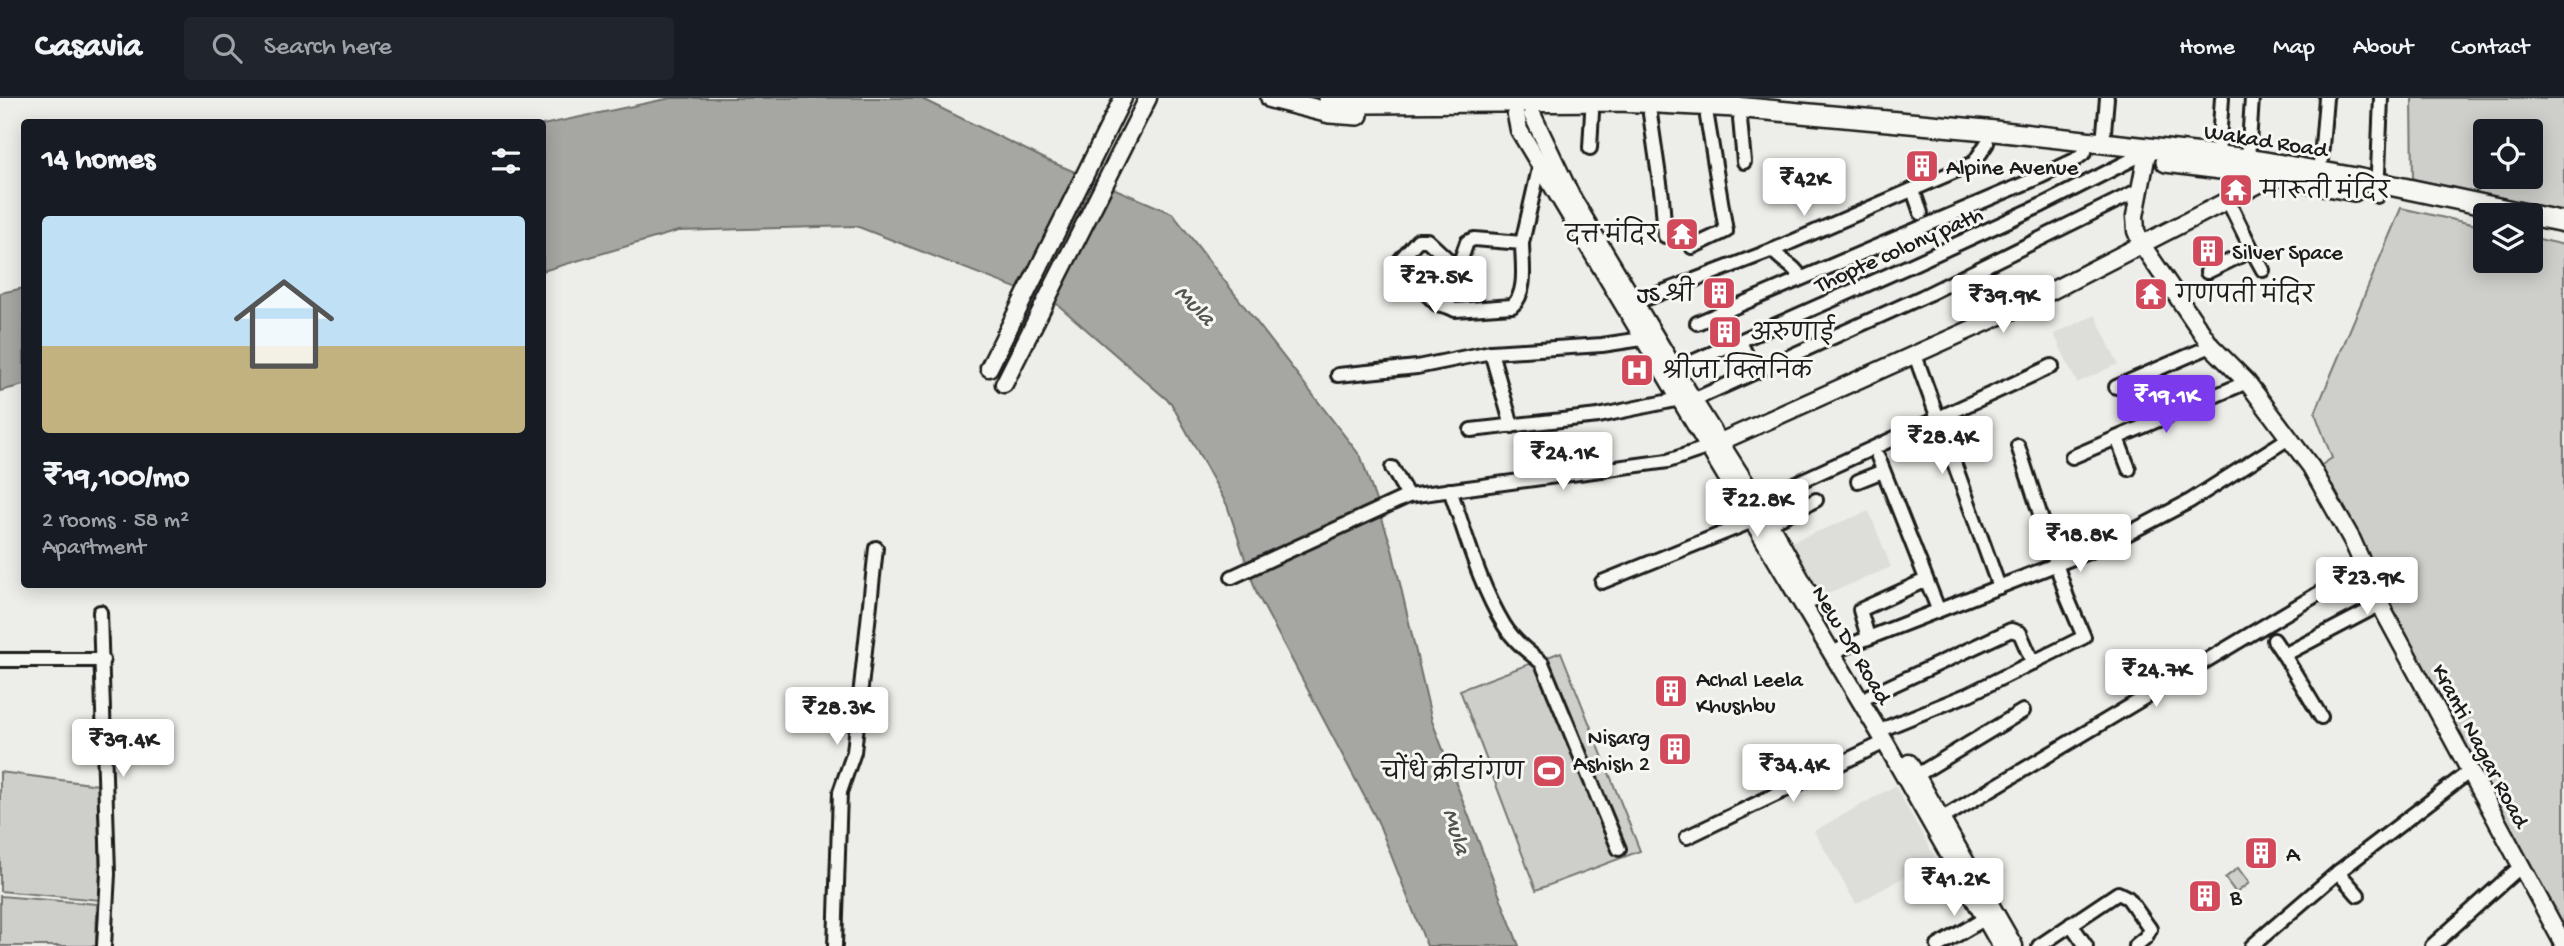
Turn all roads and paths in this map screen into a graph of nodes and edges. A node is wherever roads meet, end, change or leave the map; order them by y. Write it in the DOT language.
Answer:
graph roads {
  1 [pos="1123,98"];
  2 [pos="1148,98"];
  3 [pos="1271,98"];
  4 [pos="2107,98"];
  5 [pos="2222,98"];
  6 [pos="2252,98"];
  7 [pos="2326,98"];
  8 [pos="2381,98"];
  9 [pos="1340,99"];
  10 [pos="1523,108"];
  11 [pos="1736,111"];
  12 [pos="1592,112"];
  13 [pos="1650,114"];
  14 [pos="1707,117"];
  15 [pos="2103,142"];
  16 [pos="1987,143"];
  17 [pos="1590,148"];
  18 [pos="2085,152"];
  19 [pos="2143,155"];
  20 [pos="2218,155"];
  21 [pos="2248,159"];
  22 [pos="1744,162"];
  23 [pos="1540,164"];
  24 [pos="2277,170"];
  25 [pos="2320,171"];
  26 [pos="2141,189"];
  27 [pos="2378,189"];
  28 [pos="1913,190"];
  29 [pos="2228,201"];
  30 [pos="1921,213"];
  31 [pos="2473,216"];
  32 [pos="2564,222"];
  33 [pos="2543,232"];
  34 [pos="1665,236"];
  35 [pos="2564,236"];
  36 [pos="1522,243"];
  37 [pos="2143,245"];
  38 [pos="1692,247"];
  39 [pos="1773,250"];
  40 [pos="2252,250"];
  41 [pos="1457,268"];
  42 [pos="2263,270"];
  43 [pos="2207,272"];
  44 [pos="1801,278"];
  45 [pos="1634,303"];
  46 [pos="1449,307"];
  47 [pos="1697,323"];
  48 [pos="1642,339"];
  49 [pos="1740,342"];
  50 [pos="2211,346"];
  51 [pos="1491,352"];
  52 [pos="1914,355"];
  53 [pos="2052,366"];
  54 [pos="989,368"];
  55 [pos="1674,370"];
  56 [pos="1755,372"];
  57 [pos="1338,375"];
  58 [pos="2247,382"];
  59 [pos="1004,384"];
  60 [pos="2116,387"];
  61 [pos="1686,400"];
  62 [pos="1938,417"];
  63 [pos="1512,426"];
  64 [pos="1471,430"];
  65 [pos="2117,438"];
  66 [pos="2289,438"];
  67 [pos="1715,445"];
  68 [pos="2018,446"];
  69 [pos="1878,457"];
  70 [pos="2072,457"];
  71 [pos="1392,468"];
  72 [pos="2129,469"];
  73 [pos="1883,471"];
  74 [pos="1858,481"];
  75 [pos="1450,490"];
  76 [pos="1408,496"];
  77 [pos="1816,500"];
  78 [pos="1757,501"];
  79 [pos="1761,522"];
  80 [pos="876,548"];
  81 [pos="2057,565"];
  82 [pos="2364,567"];
  83 [pos="1232,577"];
  84 [pos="1926,580"];
  85 [pos="1602,582"];
  86 [pos="1999,587"];
  87 [pos="2381,604"];
  88 [pos="1938,609"];
  89 [pos="100,611"];
  90 [pos="1868,638"];
  91 [pos="2274,640"];
  92 [pos="1840,649"];
  93 [pos="2284,655"];
  94 [pos="0,660"];
  95 [pos="103,660"];
  96 [pos="2033,663"];
  97 [pos="1869,696"];
  98 [pos="2023,710"];
  99 [pos="2321,717"];
  100 [pos="1886,734"];
  101 [pos="2470,771"];
  102 [pos="1917,775"];
  103 [pos="1937,820"];
  104 [pos="1687,837"];
  105 [pos="1619,849"];
  106 [pos="2521,866"];
  107 [pos="2338,872"];
  108 [pos="2358,895"];
  109 [pos="1986,918"];
  110 [pos="2071,924"];
  111 [pos="2564,945"];
  112 [pos="104,946"];
  113 [pos="835,946"];
  114 [pos="1938,946"];
  115 [pos="2001,946"];
  116 [pos="2014,946"];
  117 [pos="2039,946"];
  118 [pos="2086,946"];
  119 [pos="2135,946"];
  120 [pos="2252,946"];
  121 [pos="2432,946"];
  1 -- 54 [label="main road"];
  2 -- 59 [label="main road"];
  3 -- 10 [label="main road, Wakad Road"];
  4 -- 15 [label="street"];
  5 -- 20 [label="street"];
  6 -- 21 [label="street"];
  7 -- 25 [label="street"];
  8 -- 27 [label="street"];
  9 -- 10 [label="main road, Wakad Road"];
  10 -- 11 [label="main road, Wakad Road"];
  10 -- 12 [label="main road, Wakad Road"];
  10 -- 23 [label="main road, New DP Road"];
  10 -- 45 [label="main road, New DP Road"];
  11 -- 14 [label="main road, Wakad Road"];
  11 -- 15 [label="main road, Wakad Road"];
  11 -- 16 [label="main road, Wakad Road"];
  11 -- 22 [label="street"];
  12 -- 13 [label="main road, Wakad Road"];
  12 -- 17 [label="street"];
  13 -- 14 [label="main road, Wakad Road"];
  13 -- 34 [label="street"];
  14 -- 38 [label="street"];
  15 -- 19 [label="main road, Wakad Road"];
  16 -- 18 [label="main road, Wakad Road"];
  16 -- 28 [label="street"];
  18 -- 19 [label="main road, Wakad Road"];
  18 -- 44 [label="street"];
  19 -- 20 [label="main road, Wakad Road"];
  19 -- 24 [label="main road, Wakad Road"];
  19 -- 26 [label="main road"];
  19 -- 49 [label="street, Thopte colony path"];
  20 -- 21 [label="main road, Wakad Road"];
  21 -- 24 [label="main road, Wakad Road"];
  23 -- 36 [label="street"];
  23 -- 48 [label="main road, New DP Road"];
  24 -- 25 [label="main road, Wakad Road"];
  24 -- 27 [label="main road, Wakad Road"];
  24 -- 29 [label="main road"];
  25 -- 27 [label="main road, Wakad Road"];
  26 -- 37 [label="main road"];
  26 -- 56 [label="street"];
  27 -- 31 [label="main road, Wakad Road"];
  27 -- 32 [label="main road, Wakad Road"];
  28 -- 30 [label="street"];
  28 -- 39 [label="street"];
  29 -- 37 [label="main road"];
  29 -- 40 [label="street"];
  33 -- 35 [label="main road"];
  36 -- 41 [label="street"];
  36 -- 46 [label="street"];
  37 -- 50 [label="main road, Kranti Nagar Road"];
  37 -- 52 [label="main road"];
  39 -- 44 [label="street"];
  39 -- 45 [label="street"];
  40 -- 42 [label="street"];
  40 -- 43 [label="street"];
  41 -- 46 [label="street"];
  41 -- 46 [label="street"];
  44 -- 47 [label="street"];
  45 -- 55 [label="main road, New DP Road"];
  48 -- 51 [label="street"];
  48 -- 61 [label="main road, New DP Road"];
  49 -- 55 [label="street, Thopte colony path"];
  49 -- 56 [label="street"];
  50 -- 58 [label="main road, Kranti Nagar Road"];
  50 -- 60 [label="street"];
  51 -- 57 [label="street"];
  51 -- 63 [label="street"];
  52 -- 62 [label="street"];
  52 -- 67 [label="main road"];
  53 -- 62 [label="street"];
  55 -- 61 [label="main road, New DP Road"];
  56 -- 61 [label="street"];
  58 -- 65 [label="street"];
  58 -- 66 [label="main road, Kranti Nagar Road"];
  61 -- 63 [label="street"];
  61 -- 67 [label="main road, New DP Road"];
  62 -- 78 [label="street"];
  62 -- 86 [label="street"];
  63 -- 64 [label="street"];
  65 -- 70 [label="street"];
  65 -- 72 [label="street"];
  66 -- 81 [label="street"];
  66 -- 82 [label="main road, Kranti Nagar Road"];
  67 -- 75 [label="street"];
  67 -- 78 [label="main road, New DP Road"];
  67 -- 79 [label="main road, New DP Road"];
  68 -- 81 [label="street"];
  69 -- 73 [label="street"];
  71 -- 76 [label="street"];
  73 -- 74 [label="street"];
  73 -- 84 [label="street"];
  75 -- 76 [label="street"];
  75 -- 105 [label="street"];
  76 -- 83 [label="street"];
  77 -- 79 [label="street"];
  78 -- 79 [label="main road, New DP Road"];
  79 -- 85 [label="street"];
  79 -- 92 [label="main road, New DP Road"];
  79 -- 100 [label="main road, New DP Road"];
  80 -- 113 [label="street"];
  81 -- 86 [label="street"];
  81 -- 96 [label="street"];
  82 -- 87 [label="main road, Kranti Nagar Road"];
  82 -- 103 [label="street"];
  84 -- 88 [label="street"];
  84 -- 90 [label="street"];
  86 -- 88 [label="street"];
  87 -- 93 [label="street"];
  87 -- 101 [label="main road, Kranti Nagar Road"];
  88 -- 90 [label="street"];
  89 -- 95 [label="street"];
  90 -- 92 [label="street"];
  91 -- 93 [label="street"];
  92 -- 97 [label="main road, New DP Road"];
  93 -- 99 [label="street"];
  94 -- 95 [label="street"];
  95 -- 112 [label="street"];
  96 -- 97 [label="street"];
  96 -- 100 [label="street"];
  97 -- 100 [label="main road, New DP Road"];
  98 -- 102 [label="street"];
  100 -- 102 [label="main road, New DP Road"];
  100 -- 103 [label="main road, New DP Road"];
  100 -- 104 [label="street"];
  101 -- 106 [label="main road, Kranti Nagar Road"];
  101 -- 107 [label="street"];
  102 -- 103 [label="main road, New DP Road"];
  103 -- 109 [label="main road, New DP Road"];
  103 -- 116 [label="main road, New DP Road"];
  106 -- 111 [label="main road, Kranti Nagar Road"];
  106 -- 121 [label="street"];
  107 -- 108 [label="street"];
  107 -- 120 [label="street"];
  109 -- 114 [label="street"];
  109 -- 115 [label="main road, New DP Road"];
  110 -- 117 [label="street"];
  110 -- 118 [label="street"];
  110 -- 119 [label="street"];
}
